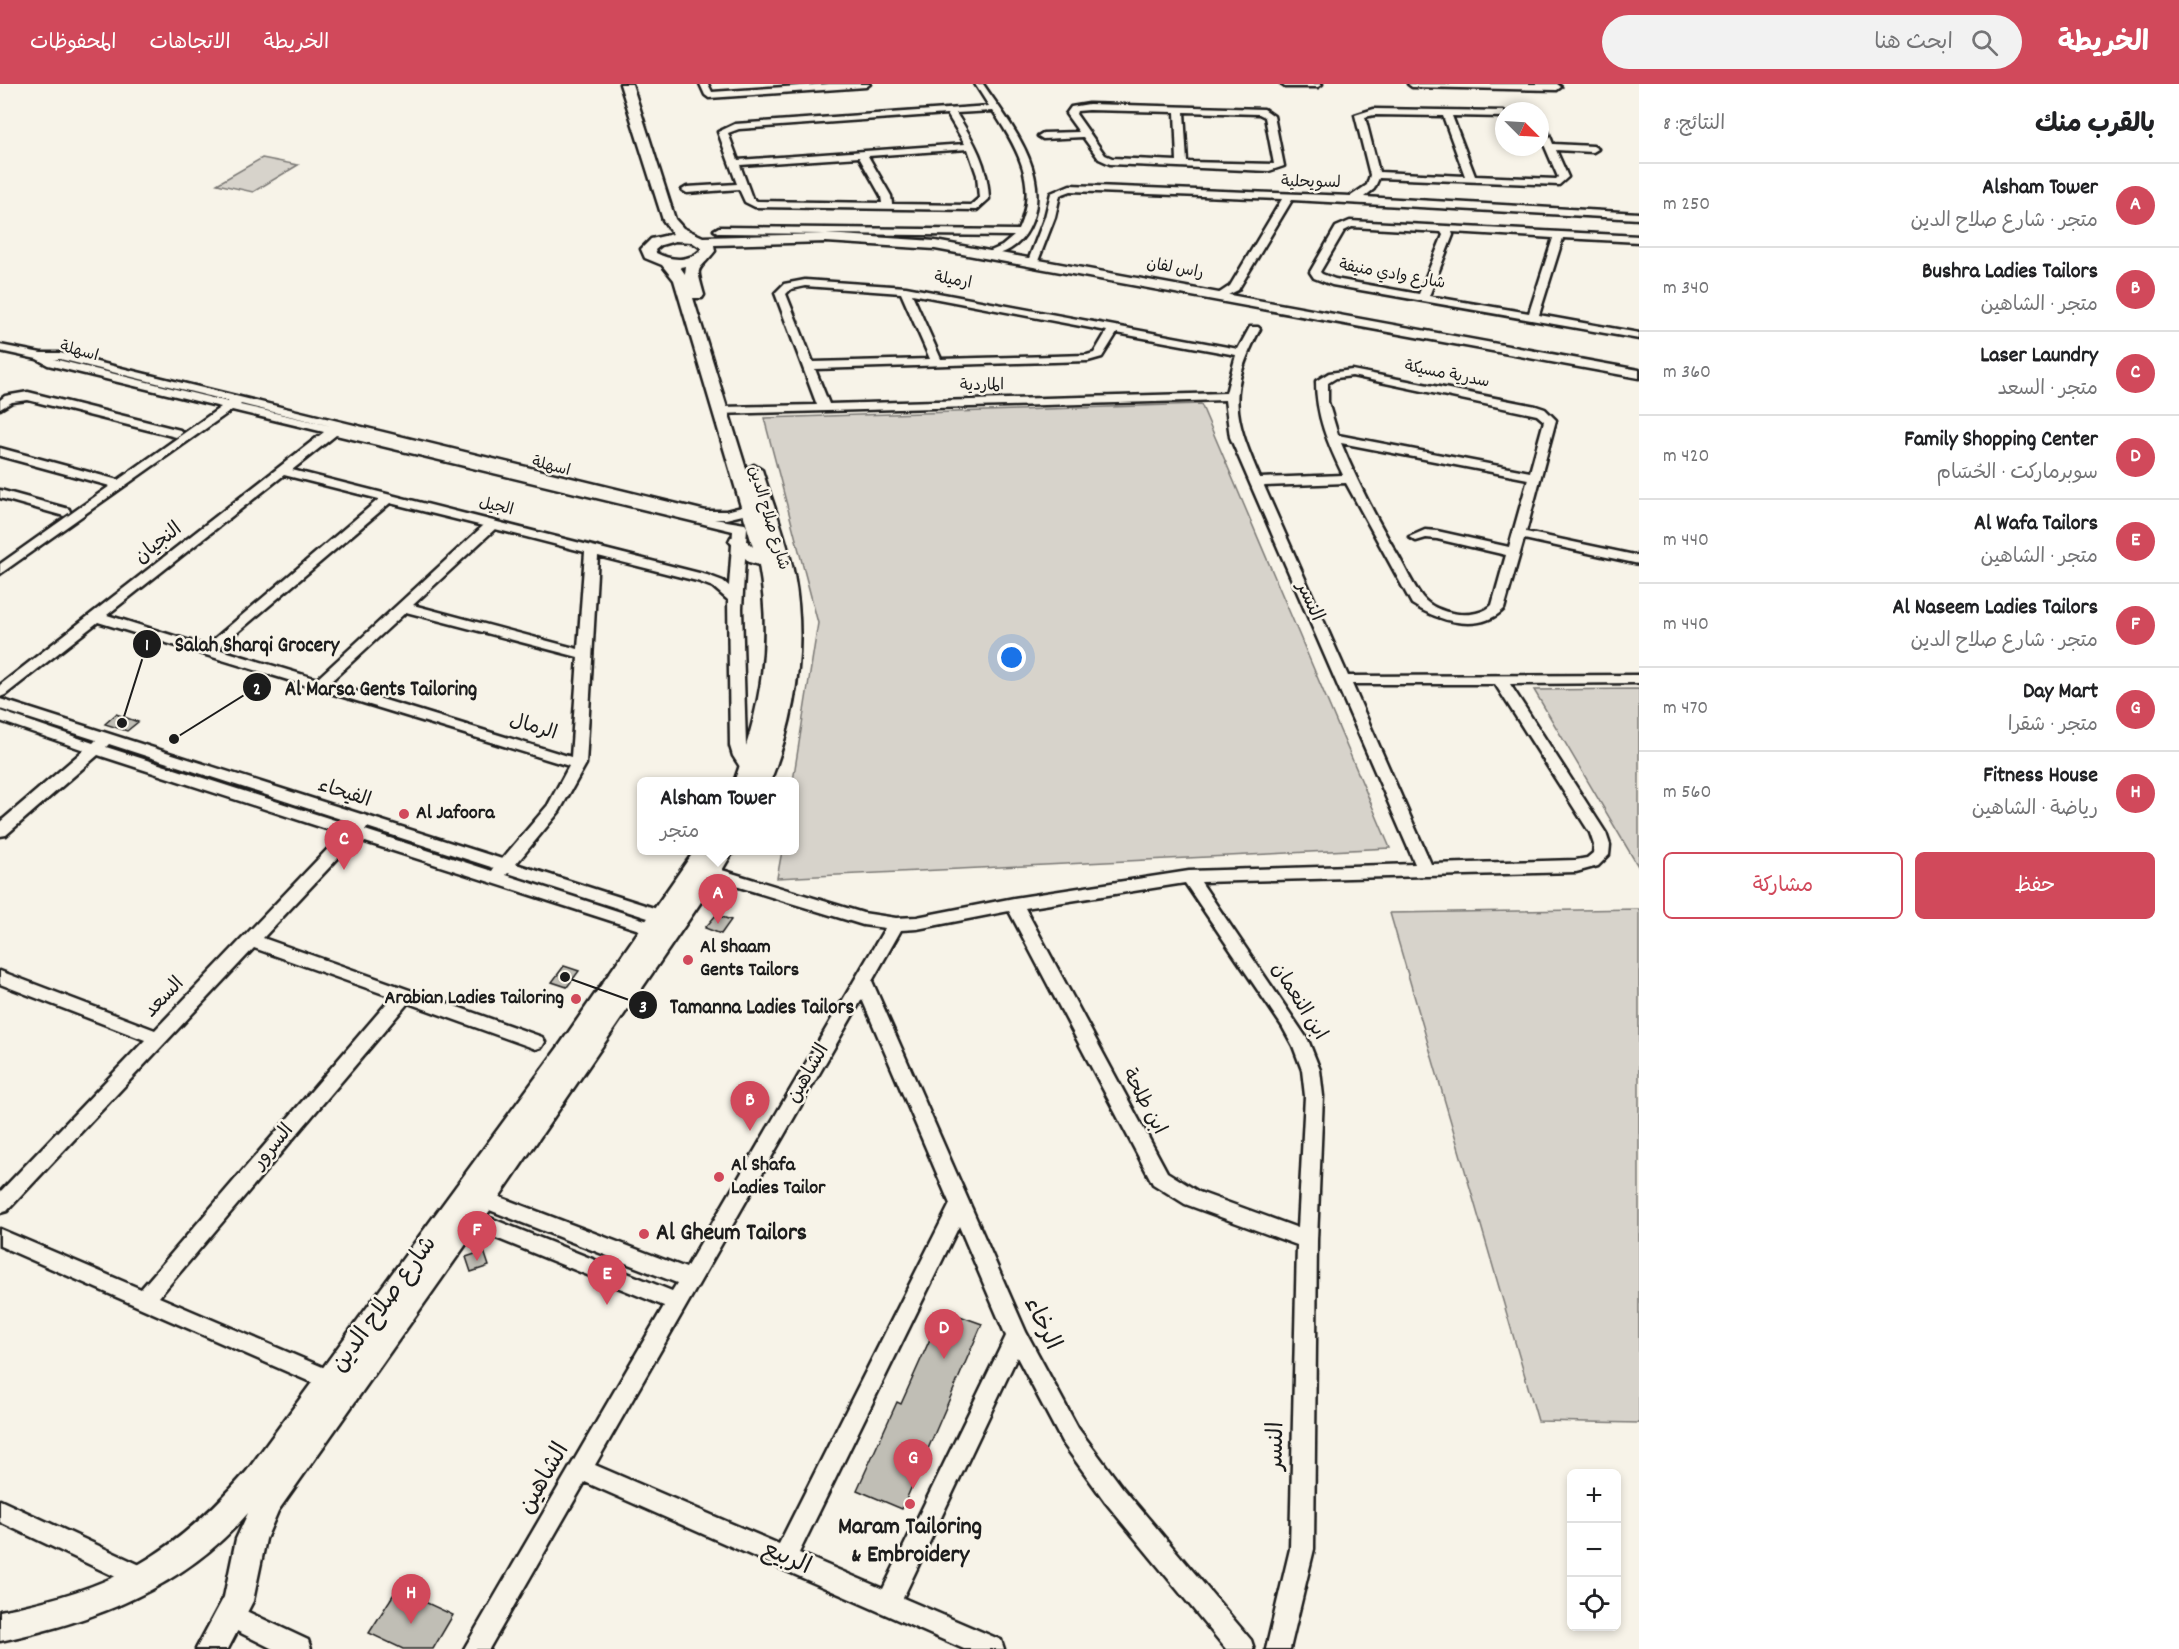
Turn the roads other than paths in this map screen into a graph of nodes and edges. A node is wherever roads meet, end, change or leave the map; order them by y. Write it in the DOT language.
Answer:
graph roads {
  1 [pos="619,84"];
  2 [pos="626,84"];
  3 [pos="704,84"];
  4 [pos="866,84"];
  5 [pos="980,84"];
  6 [pos="1285,84"];
  7 [pos="1318,84"];
  8 [pos="1412,84"];
  9 [pos="1527,85"];
  10 [pos="1557,87"];
  11 [pos="733,89"];
  12 [pos="995,108"];
  13 [pos="1179,109"];
  14 [pos="950,111"];
  15 [pos="1446,113"];
  16 [pos="1495,114"];
  17 [pos="1086,134"];
  18 [pos="1043,136"];
  19 [pos="1549,141"];
  20 [pos="972,146"];
  21 [pos="1552,147"];
  22 [pos="1593,149"];
  23 [pos="862,154"];
  24 [pos="734,163"];
  25 [pos="1182,165"];
  26 [pos="1228,167"];
  27 [pos="1375,175"];
  28 [pos="1471,179"];
  29 [pos="743,186"];
  30 [pos="687,190"];
  31 [pos="1253,196"];
  32 [pos="1288,198"];
  33 [pos="1353,199"];
  34 [pos="887,207"];
  35 [pos="1492,209"];
  36 [pos="1639,216"];
  37 [pos="1444,228"];
  38 [pos="719,230"];
  39 [pos="1500,231"];
  40 [pos="1022,233"];
  41 [pos="1557,235"];
  42 [pos="1639,239"];
  43 [pos="660,240"];
  44 [pos="700,242"];
  45 [pos="993,253"];
  46 [pos="695,260"];
  47 [pos="1033,260"];
  48 [pos="667,262"];
  49 [pos="906,290"];
  50 [pos="1235,293"];
  51 [pos="1423,298"];
  52 [pos="1533,317"];
  53 [pos="1114,328"];
  54 [pos="1254,329"];
  55 [pos="1639,336"];
  56 [pos="0,348"];
  57 [pos="1242,353"];
  58 [pos="937,362"];
  59 [pos="809,366"];
  60 [pos="1639,376"];
  61 [pos="1230,396"];
  62 [pos="229,401"];
  63 [pos="0,405"];
  64 [pos="824,406"];
  65 [pos="728,410"];
  66 [pos="336,428"];
  67 [pos="176,434"];
  68 [pos="1331,437"];
  69 [pos="0,452"];
  70 [pos="282,471"];
  71 [pos="1533,476"];
  72 [pos="1351,479"];
  73 [pos="107,482"];
  74 [pos="1256,482"];
  75 [pos="120,485"];
  76 [pos="0,494"];
  77 [pos="388,498"];
  78 [pos="745,504"];
  79 [pos="64,512"];
  80 [pos="492,525"];
  81 [pos="1517,534"];
  82 [pos="739,535"];
  83 [pos="1416,537"];
  84 [pos="592,550"];
  85 [pos="1513,552"];
  86 [pos="0,558"];
  87 [pos="1639,560"];
  88 [pos="774,561"];
  89 [pos="735,568"];
  90 [pos="0,570"];
  91 [pos="702,578"];
  92 [pos="734,598"];
  93 [pos="404,607"];
  94 [pos="97,617"];
  95 [pos="208,651"];
  96 [pos="585,653"];
  97 [pos="1639,679"];
  98 [pos="1344,680"];
  99 [pos="1500,680"];
  100 [pos="319,685"];
  101 [pos="0,692"];
  102 [pos="0,704"];
  103 [pos="0,716"];
  104 [pos="101,744"];
  105 [pos="578,764"];
  106 [pos="754,776"];
  107 [pos="359,826"];
  108 [pos="0,831"];
  109 [pos="717,855"];
  110 [pos="704,864"];
  111 [pos="1426,871"];
  112 [pos="499,873"];
  113 [pos="1189,877"];
  114 [pos="1014,904"];
  115 [pos="896,924"];
  116 [pos="664,925"];
  117 [pos="251,940"];
  118 [pos="0,977"];
  119 [pos="863,981"];
  120 [pos="404,995"];
  121 [pos="158,1038"];
  122 [pos="536,1042"];
  123 [pos="960,1204"];
  124 [pos="0,1205"];
  125 [pos="468,1205"];
  126 [pos="0,1237"];
  127 [pos="1307,1240"];
  128 [pos="690,1279"];
  129 [pos="144,1300"];
  130 [pos="676,1302"];
  131 [pos="1017,1336"];
  132 [pos="339,1385"];
  133 [pos="580,1469"];
  134 [pos="0,1510"];
  135 [pos="224,1519"];
  136 [pos="255,1528"];
  137 [pos="784,1558"];
  138 [pos="146,1580"];
  139 [pos="888,1604"];
  140 [pos="231,1616"];
  141 [pos="0,1626"];
  142 [pos="211,1649"];
  143 [pos="299,1649"];
  144 [pos="476,1649"];
  145 [pos="992,1649"];
  146 [pos="1242,1649"];
  147 [pos="1278,1649"];
  1 -- 43 [label="street"];
  2 -- 44 [label="street"];
  3 -- 11 [label="street"];
  4 -- 11 [label="street"];
  5 -- 12 [label="street"];
  6 -- 7 [label="street"];
  8 -- 9 [label="street"];
  9 -- 10 [label="street"];
  12 -- 14 [label="street"];
  12 -- 40 [label="street"];
  13 -- 17 [label="street"];
  13 -- 25 [label="street"];
  13 -- 26 [label="street"];
  14 -- 20 [label="street"];
  14 -- 24 [label="street"];
  15 -- 16 [label="street"];
  15 -- 27 [label="street"];
  15 -- 28 [label="street"];
  17 -- 18 [label="street"];
  17 -- 25 [label="street"];
  19 -- 21 [label="street"];
  20 -- 23 [label="street"];
  20 -- 34 [label="street"];
  21 -- 22 [label="street"];
  21 -- 28 [label="street"];
  23 -- 24 [label="street"];
  23 -- 34 [label="street"];
  24 -- 29 [label="street"];
  25 -- 26 [label="street"];
  26 -- 31 [label="street"];
  27 -- 28 [label="street"];
  27 -- 33 [label="street"];
  29 -- 30 [label="street"];
  29 -- 34 [label="street"];
  31 -- 32 [label="street, لسويحلية"];
  31 -- 47 [label="street, لسويحلية"];
  32 -- 33 [label="street, لسويحلية"];
  32 -- 50 [label="street"];
  33 -- 35 [label="street, لسويحلية"];
  35 -- 36 [label="street, لسويحلية"];
  35 -- 39 [label="street"];
  37 -- 39 [label="street, شارع وادي منيفة"];
  37 -- 51 [label="street"];
  37 -- 51 [label="street, شارع وادي منيفة"];
  38 -- 40 [label="street"];
  39 -- 41 [label="street, شارع وادي منيفة"];
  40 -- 45 [label="street"];
  41 -- 42 [label="street, شارع وادي منيفة"];
  41 -- 52 [label="street"];
  43 -- 44 [label="street"];
  43 -- 48 [label="street, شارع صلاح الدين"];
  44 -- 45 [label="street, راس لفان"];
  44 -- 46 [label="street"];
  44 -- 60 [label="street, راس لفان"];
  45 -- 47 [label="street, راس لفان"];
  46 -- 48 [label="street"];
  46 -- 65 [label="street, شارع صلاح الدين"];
  47 -- 50 [label="street, راس لفان"];
  48 -- 65 [label="street, شارع صلاح الدين"];
  49 -- 53 [label="street, ارميلة"];
  49 -- 58 [label="street"];
  49 -- 59 [label="street, ارميلة"];
  50 -- 60 [label="street, راس لفان"];
  51 -- 52 [label="street, شارع وادي منيفة"];
  52 -- 55 [label="street, شارع وادي منيفة"];
  53 -- 57 [label="street, ارميلة"];
  53 -- 58 [label="street"];
  54 -- 57 [label="street, النسر"];
  56 -- 62 [label="street, اسهلة"];
  57 -- 61 [label="street, النسر"];
  58 -- 59 [label="street"];
  59 -- 64 [label="street, ارميلة"];
  61 -- 64 [label="street, الماردية"];
  61 -- 74 [label="street, النسر"];
  62 -- 66 [label="street, اسهلة"];
  62 -- 67 [label="street"];
  62 -- 75 [label="street"];
  63 -- 67 [label="street"];
  64 -- 65 [label="street, الماردية"];
  65 -- 78 [label="street, شارع صلاح الدين"];
  65 -- 88 [label="street, شارع صلاح الدين"];
  66 -- 70 [label="street, النجيان"];
  66 -- 78 [label="street, اسهلة"];
  66 -- 82 [label="street, اسهلة"];
  67 -- 73 [label="street"];
  68 -- 71 [label="street"];
  68 -- 71 [label="street, سدرية مسيكة"];
  68 -- 72 [label="street, سدرية مسيكة"];
  69 -- 73 [label="street"];
  70 -- 77 [label="street, الجيل"];
  70 -- 94 [label="street, النجيان"];
  71 -- 81 [label="street, سدرية مسيكة"];
  72 -- 74 [label="street"];
  72 -- 85 [label="street, سدرية مسيكة"];
  73 -- 75 [label="street"];
  73 -- 79 [label="street"];
  74 -- 98 [label="street, النسر"];
  75 -- 90 [label="street"];
  76 -- 79 [label="street"];
  77 -- 80 [label="street, الجيل"];
  77 -- 95 [label="street"];
  78 -- 82 [label="street, شارع صلاح الدين"];
  78 -- 88 [label="street, شارع صلاح الدين"];
  79 -- 86 [label="street"];
  80 -- 84 [label="street, الجيل"];
  80 -- 93 [label="street"];
  81 -- 85 [label="street, سدرية مسيكة"];
  81 -- 87 [label="street"];
  82 -- 88 [label="street"];
  82 -- 89 [label="street, شارع صلاح الدين"];
  83 -- 85 [label="street"];
  84 -- 91 [label="street, الجيل"];
  84 -- 96 [label="street"];
  88 -- 106 [label="street, شارع صلاح الدين"];
  89 -- 91 [label="street, الجيل"];
  89 -- 92 [label="street, شارع صلاح الدين"];
  91 -- 92 [label="street, الجيل"];
  92 -- 106 [label="street, شارع صلاح الدين"];
  93 -- 96 [label="street"];
  93 -- 100 [label="street"];
  94 -- 95 [label="street, الرمال"];
  94 -- 101 [label="street, النجيان"];
  95 -- 100 [label="street, الرمال"];
  96 -- 105 [label="street"];
  97 -- 99 [label="street"];
  98 -- 99 [label="street"];
  98 -- 111 [label="street, النسر"];
  99 -- 111 [label="street"];
  100 -- 105 [label="street, الرمال"];
  102 -- 104 [label="street, الفيحاء"];
  103 -- 104 [label="street, الفيحاء"];
  104 -- 107 [label="street, الفيحاء"];
  104 -- 108 [label="street"];
  105 -- 112 [label="street"];
  107 -- 112 [label="street, الفيحاء"];
  107 -- 117 [label="street, السعد"];
  109 -- 110 [label="street, شارع صلاح الدين"];
  110 -- 115 [label="street"];
  110 -- 116 [label="street, شارع صلاح الدين"];
  111 -- 113 [label="street"];
  112 -- 116 [label="street, الفيحاء"];
  113 -- 114 [label="street"];
  113 -- 127 [label="street, ابن النعمان"];
  114 -- 115 [label="street"];
  114 -- 127 [label="street, ابن طلحة"];
  115 -- 119 [label="street, الشاهين"];
  116 -- 125 [label="street, شارع صلاح الدين"];
  117 -- 120 [label="street"];
  117 -- 121 [label="street, السعد"];
  118 -- 121 [label="street"];
  119 -- 123 [label="street, الرخاء"];
  119 -- 128 [label="street, الشاهين"];
  120 -- 122 [label="street"];
  120 -- 129 [label="street, السرور"];
  121 -- 124 [label="street, السعد"];
  123 -- 131 [label="street, الرخاء"];
  123 -- 137 [label="street"];
  125 -- 128 [label="street"];
  125 -- 130 [label="street"];
  125 -- 132 [label="street, شارع صلاح الدين"];
  126 -- 129 [label="street"];
  127 -- 147 [label="street, النسر"];
  128 -- 130 [label="street, الشاهين"];
  129 -- 132 [label="street"];
  130 -- 133 [label="street, الشاهين"];
  131 -- 139 [label="street"];
  131 -- 146 [label="street, الرخاء"];
  132 -- 135 [label="street, شارع صلاح الدين"];
  132 -- 136 [label="street, شارع صلاح الدين"];
  133 -- 137 [label="street, الربيع"];
  133 -- 144 [label="street, الشاهين"];
  134 -- 138 [label="street"];
  135 -- 136 [label="street"];
  135 -- 138 [label="street, شارع صلاح الدين"];
  136 -- 140 [label="street, شارع صلاح الدين"];
  137 -- 139 [label="street, الربيع"];
  138 -- 141 [label="street, شارع صلاح الدين"];
  139 -- 145 [label="street, الربيع"];
  140 -- 142 [label="street, شارع صلاح الدين"];
  140 -- 143 [label="street"];
}
